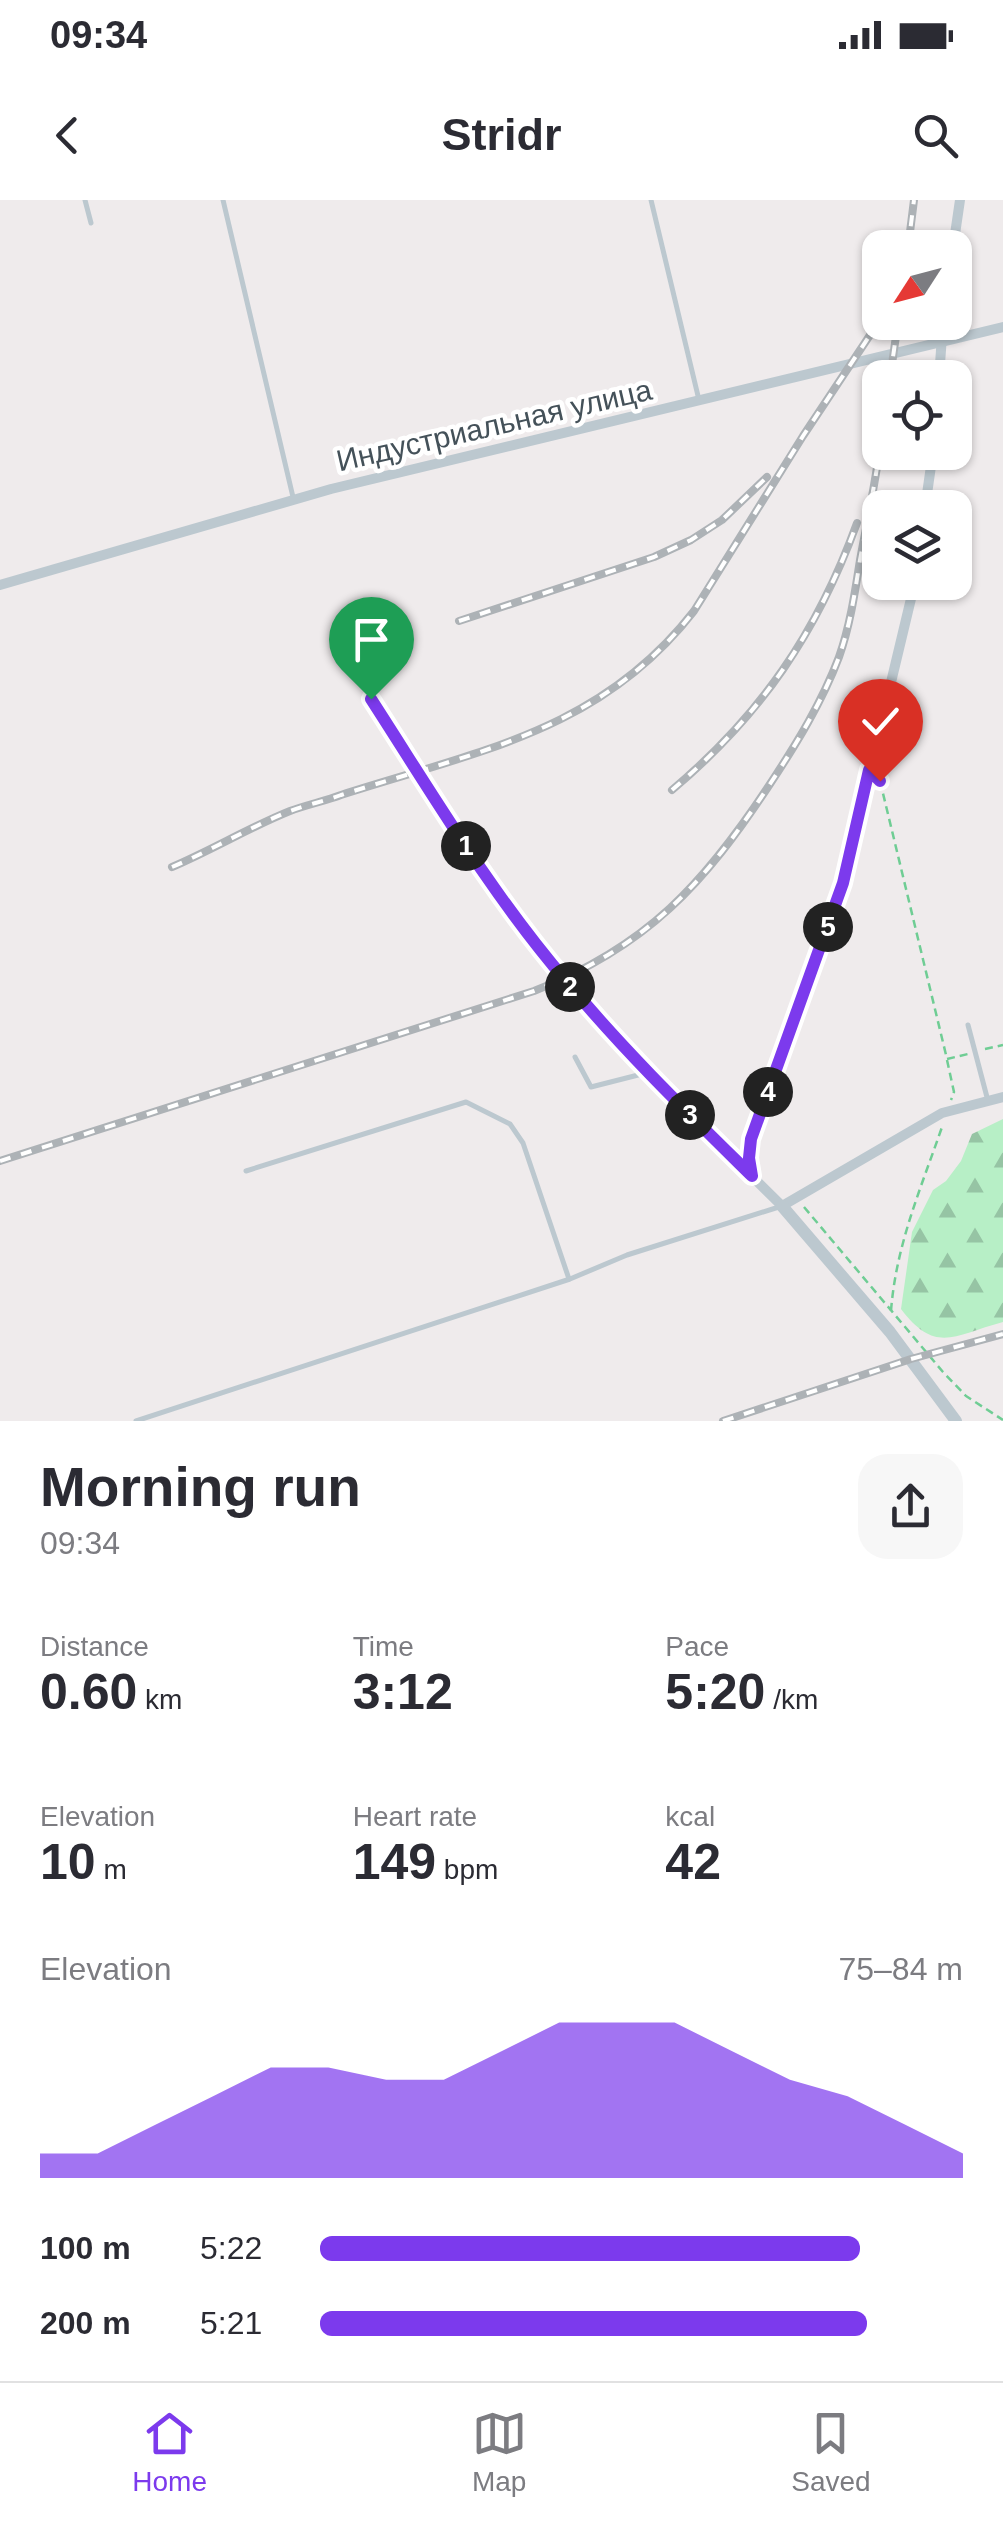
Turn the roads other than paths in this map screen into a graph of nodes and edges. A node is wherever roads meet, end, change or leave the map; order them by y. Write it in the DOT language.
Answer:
graph roads {
  1 [pos="85,200"];
  2 [pos="223,200"];
  3 [pos="652,200"];
  4 [pos="960,200"];
  5 [pos="91,222"];
  6 [pos="956,230"];
  7 [pos="1003,327"];
  8 [pos="940,340"];
  9 [pos="940,343"];
  10 [pos="940,360"];
  11 [pos="700,402"];
  12 [pos="294,500"];
  13 [pos="0,586"];
  14 [pos="911,600"];
  15 [pos="371,699"];
  16 [pos="567,983"];
  17 [pos="968,1024"];
  18 [pos="574,1057"];
  19 [pos="649,1072"];
  20 [pos="1003,1097"];
  21 [pos="988,1101"];
  22 [pos="246,1171"];
  23 [pos="752,1176"];
  24 [pos="782,1206"];
  25 [pos="570,1279"];
  26 [pos="136,1421"];
  27 [pos="956,1421"];
  1 -- 5 [label="lane"];
  2 -- 12 [label="lane"];
  3 -- 11 [label="lane"];
  4 -- 6 [label="street"];
  7 -- 9 [label="street, Индустриальная улица"];
  8 -- 9 [label="street"];
  9 -- 10 [label="street"];
  9 -- 11 [label="street, Индустриальная улица"];
  11 -- 12 [label="street, Индустриальная улица"];
  12 -- 13 [label="street, Индустриальная улица"];
  14 -- 23 [label="street"];
  15 -- 16 [label="lane"];
  16 -- 19 [label="street"];
  17 -- 21 [label="lane"];
  18 -- 19 [label="lane"];
  19 -- 23 [label="street"];
  20 -- 21 [label="street"];
  21 -- 24 [label="street"];
  22 -- 25 [label="lane"];
  23 -- 24 [label="street"];
  24 -- 25 [label="lane"];
  24 -- 27 [label="street"];
  25 -- 26 [label="lane"];
}
